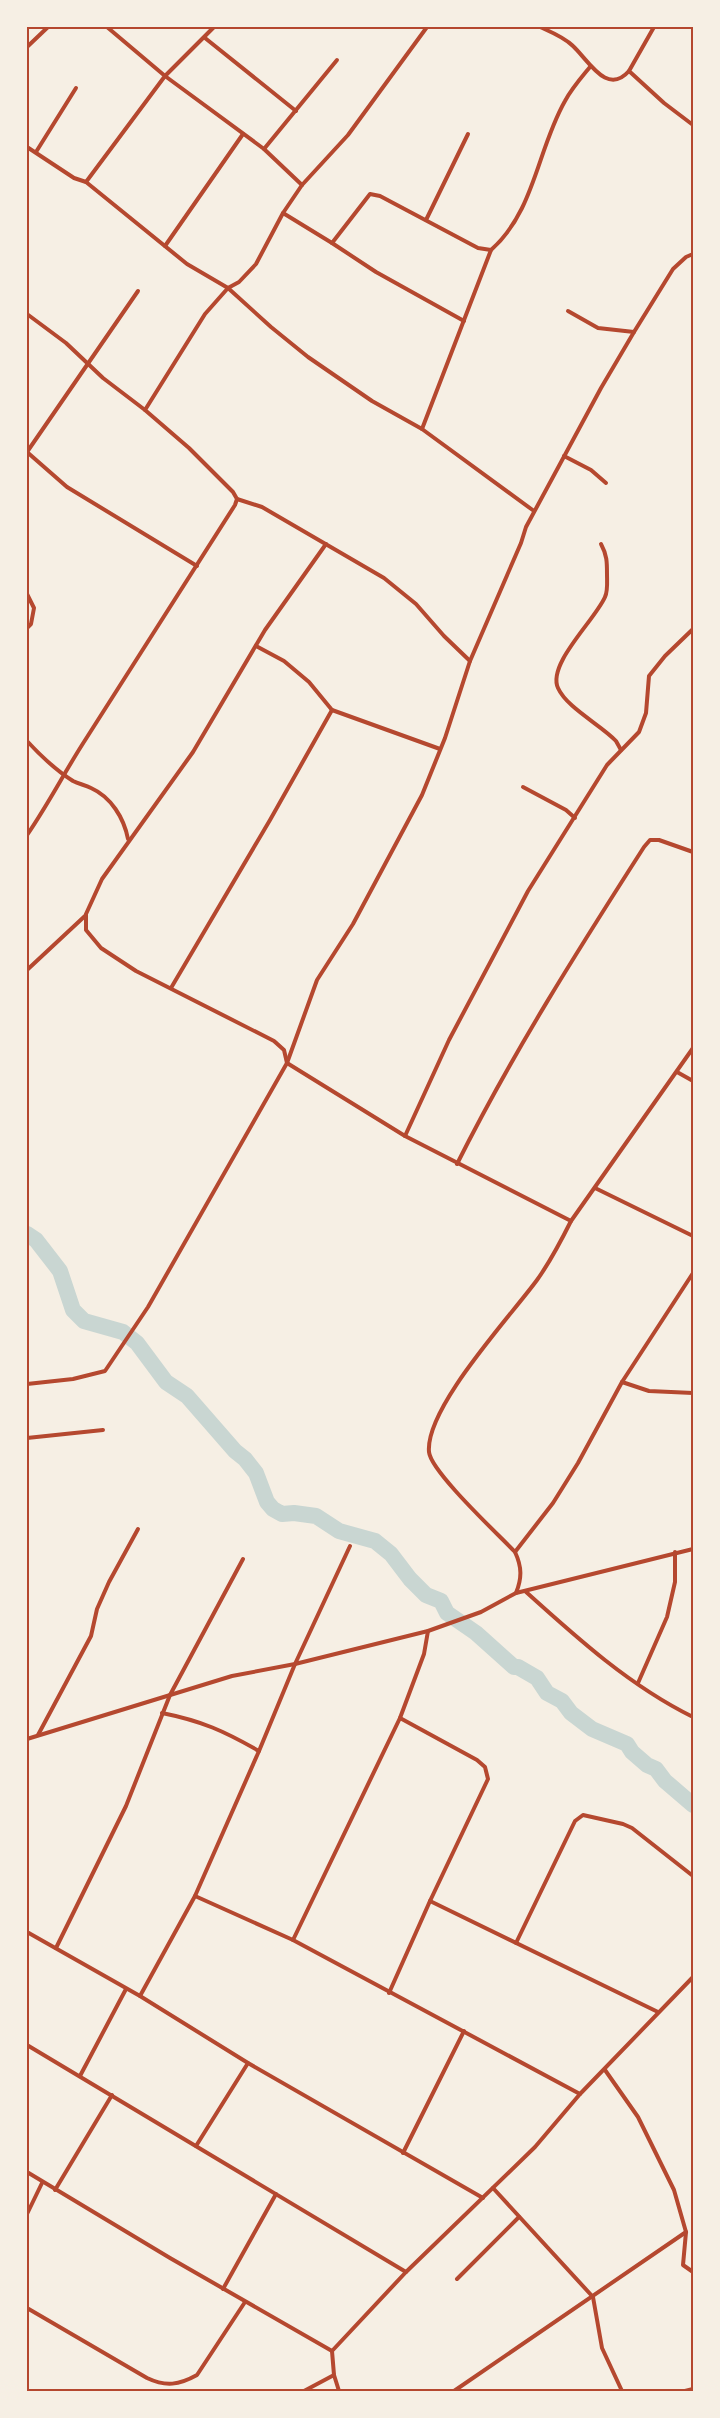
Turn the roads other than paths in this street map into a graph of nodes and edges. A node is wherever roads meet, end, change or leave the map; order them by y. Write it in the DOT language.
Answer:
graph roads {
  1 [pos="48,27"];
  2 [pos="107,27"];
  3 [pos="214,27"];
  4 [pos="427,27"];
  5 [pos="540,27"];
  6 [pos="654,27"];
  7 [pos="205,38"];
  8 [pos="27,47"];
  9 [pos="338,60"];
  10 [pos="590,67"];
  11 [pos="629,71"];
  12 [pos="165,76"];
  13 [pos="76,88"];
  14 [pos="296,111"];
  15 [pos="693,125"];
  16 [pos="243,134"];
  17 [pos="468,134"];
  18 [pos="27,147"];
  19 [pos="264,149"];
  20 [pos="36,152"];
  21 [pos="86,182"];
  22 [pos="302,185"];
  23 [pos="283,213"];
  24 [pos="426,220"];
  25 [pos="693,231"];
  26 [pos="693,240"];
  27 [pos="332,243"];
  28 [pos="165,246"];
  29 [pos="491,250"];
  30 [pos="693,254"];
  31 [pos="228,288"];
  32 [pos="138,291"];
  33 [pos="568,311"];
  34 [pos="27,314"];
  35 [pos="465,321"];
  36 [pos="634,332"];
  37 [pos="87,366"];
  38 [pos="145,410"];
  39 [pos="422,429"];
  40 [pos="27,452"];
  41 [pos="564,456"];
  42 [pos="606,483"];
  43 [pos="237,499"];
  44 [pos="535,511"];
  45 [pos="327,544"];
  46 [pos="601,544"];
  47 [pos="197,566"];
  48 [pos="27,594"];
  49 [pos="27,628"];
  50 [pos="693,629"];
  51 [pos="256,646"];
  52 [pos="470,661"];
  53 [pos="332,710"];
  54 [pos="27,741"];
  55 [pos="440,748"];
  56 [pos="621,750"];
  57 [pos="66,775"];
  58 [pos="523,787"];
  59 [pos="575,818"];
  60 [pos="27,835"];
  61 [pos="128,840"];
  62 [pos="693,852"];
  63 [pos="86,914"];
  64 [pos="27,970"];
  65 [pos="171,988"];
  66 [pos="693,1048"];
  67 [pos="287,1064"];
  68 [pos="678,1072"];
  69 [pos="693,1081"];
  70 [pos="405,1136"];
  71 [pos="457,1164"];
  72 [pos="595,1188"];
  73 [pos="571,1221"];
  74 [pos="693,1236"];
  75 [pos="693,1273"];
  76 [pos="622,1382"];
  77 [pos="27,1384"];
  78 [pos="693,1393"];
  79 [pos="103,1430"];
  80 [pos="27,1438"];
  81 [pos="138,1529"];
  82 [pos="350,1546"];
  83 [pos="693,1549"];
  84 [pos="515,1552"];
  85 [pos="675,1552"];
  86 [pos="243,1559"];
  87 [pos="525,1591"];
  88 [pos="516,1593"];
  89 [pos="428,1631"];
  90 [pos="295,1664"];
  91 [pos="638,1683"];
  92 [pos="170,1695"];
  93 [pos="162,1713"];
  94 [pos="693,1717"];
  95 [pos="400,1718"];
  96 [pos="38,1735"];
  97 [pos="27,1739"];
  98 [pos="260,1750"];
  99 [pos="693,1876"];
  100 [pos="195,1896"];
  101 [pos="430,1900"];
  102 [pos="27,1932"];
  103 [pos="293,1940"];
  104 [pos="516,1943"];
  105 [pos="56,1948"];
  106 [pos="693,1978"];
  107 [pos="126,1989"];
  108 [pos="389,1993"];
  109 [pos="140,1996"];
  110 [pos="658,2012"];
  111 [pos="464,2031"];
  112 [pos="27,2045"];
  113 [pos="248,2063"];
  114 [pos="605,2070"];
  115 [pos="80,2076"];
  116 [pos="112,2094"];
  117 [pos="580,2094"];
  118 [pos="196,2146"];
  119 [pos="403,2153"];
  120 [pos="27,2172"];
  121 [pos="42,2183"];
  122 [pos="493,2188"];
  123 [pos="55,2190"];
  124 [pos="276,2194"];
  125 [pos="483,2198"];
  126 [pos="27,2214"];
  127 [pos="519,2217"];
  128 [pos="686,2232"];
  129 [pos="406,2272"];
  130 [pos="693,2272"];
  131 [pos="457,2279"];
  132 [pos="223,2289"];
  133 [pos="593,2297"];
  134 [pos="245,2302"];
  135 [pos="27,2308"];
  136 [pos="332,2351"];
  137 [pos="334,2375"];
  138 [pos="693,2389"];
  139 [pos="304,2391"];
  140 [pos="339,2391"];
  141 [pos="454,2391"];
  142 [pos="622,2391"];
  143 [pos="685,2391"];
  1 -- 8 [label="street"];
  2 -- 12 [label="street"];
  3 -- 7 [label="street"];
  4 -- 22 [label="street"];
  5 -- 10 [label="street"];
  6 -- 11 [label="street"];
  7 -- 12 [label="street"];
  7 -- 14 [label="street"];
  9 -- 14 [label="street"];
  10 -- 11 [label="street"];
  10 -- 29 [label="street"];
  11 -- 15 [label="street"];
  12 -- 16 [label="street"];
  12 -- 21 [label="street"];
  13 -- 20 [label="street"];
  14 -- 19 [label="street"];
  16 -- 19 [label="street"];
  16 -- 28 [label="street"];
  17 -- 24 [label="street"];
  18 -- 20 [label="street"];
  19 -- 22 [label="street"];
  20 -- 21 [label="street"];
  21 -- 28 [label="street"];
  22 -- 23 [label="street"];
  23 -- 27 [label="street"];
  23 -- 31 [label="street"];
  24 -- 27 [label="street"];
  24 -- 29 [label="street"];
  25 -- 26 [label="street"];
  27 -- 35 [label="street"];
  28 -- 31 [label="street"];
  29 -- 35 [label="street"];
  30 -- 36 [label="street"];
  31 -- 38 [label="street"];
  31 -- 39 [label="street"];
  32 -- 37 [label="street"];
  33 -- 36 [label="street"];
  34 -- 37 [label="street"];
  35 -- 39 [label="street"];
  36 -- 41 [label="street"];
  37 -- 38 [label="street"];
  37 -- 40 [label="street"];
  38 -- 43 [label="street"];
  39 -- 44 [label="street"];
  40 -- 47 [label="street"];
  41 -- 42 [label="street"];
  41 -- 44 [label="street"];
  43 -- 45 [label="street"];
  43 -- 47 [label="street"];
  44 -- 52 [label="street"];
  45 -- 51 [label="street"];
  45 -- 52 [label="street"];
  46 -- 56 [label="street"];
  47 -- 57 [label="street"];
  48 -- 49 [label="street"];
  50 -- 56 [label="street"];
  51 -- 53 [label="street"];
  51 -- 61 [label="street"];
  52 -- 55 [label="street"];
  53 -- 55 [label="street"];
  53 -- 65 [label="street"];
  54 -- 57 [label="street"];
  55 -- 67 [label="street"];
  56 -- 59 [label="street"];
  57 -- 60 [label="street"];
  57 -- 61 [label="street"];
  58 -- 59 [label="street"];
  59 -- 70 [label="street"];
  61 -- 63 [label="street"];
  62 -- 71 [label="street"];
  63 -- 64 [label="street"];
  63 -- 65 [label="street"];
  65 -- 67 [label="street"];
  66 -- 68 [label="street"];
  67 -- 70 [label="street"];
  67 -- 77 [label="street"];
  68 -- 69 [label="street"];
  68 -- 72 [label="street"];
  70 -- 71 [label="street"];
  71 -- 73 [label="street"];
  72 -- 73 [label="street"];
  72 -- 74 [label="street"];
  73 -- 84 [label="street"];
  75 -- 76 [label="street"];
  76 -- 78 [label="street"];
  76 -- 84 [label="street"];
  79 -- 80 [label="street"];
  81 -- 96 [label="street"];
  82 -- 90 [label="street"];
  83 -- 85 [label="street"];
  84 -- 88 [label="street"];
  85 -- 87 [label="street"];
  85 -- 91 [label="street"];
  86 -- 92 [label="street"];
  87 -- 88 [label="street"];
  87 -- 91 [label="street"];
  88 -- 89 [label="street"];
  89 -- 90 [label="street"];
  89 -- 95 [label="street"];
  90 -- 92 [label="street"];
  90 -- 98 [label="street"];
  91 -- 94 [label="street"];
  92 -- 93 [label="street"];
  92 -- 96 [label="street"];
  93 -- 98 [label="street"];
  93 -- 105 [label="street"];
  95 -- 101 [label="street"];
  95 -- 103 [label="street"];
  96 -- 97 [label="street"];
  98 -- 100 [label="street"];
  99 -- 104 [label="street"];
  100 -- 103 [label="street"];
  100 -- 109 [label="street"];
  101 -- 104 [label="street"];
  101 -- 108 [label="street"];
  102 -- 105 [label="street"];
  103 -- 108 [label="street"];
  104 -- 110 [label="street"];
  105 -- 107 [label="street"];
  106 -- 110 [label="street"];
  107 -- 109 [label="street"];
  107 -- 115 [label="street"];
  108 -- 111 [label="street"];
  109 -- 113 [label="street"];
  110 -- 114 [label="street"];
  111 -- 117 [label="street"];
  111 -- 119 [label="street"];
  112 -- 115 [label="street"];
  113 -- 118 [label="street"];
  113 -- 119 [label="street"];
  114 -- 117 [label="street"];
  114 -- 128 [label="street"];
  115 -- 116 [label="street"];
  116 -- 118 [label="street"];
  116 -- 123 [label="street"];
  117 -- 122 [label="street"];
  118 -- 124 [label="street"];
  119 -- 125 [label="street"];
  120 -- 121 [label="street"];
  121 -- 123 [label="street"];
  121 -- 126 [label="street"];
  122 -- 125 [label="street"];
  122 -- 127 [label="street"];
  123 -- 132 [label="street"];
  124 -- 129 [label="street"];
  124 -- 132 [label="street"];
  125 -- 129 [label="street"];
  127 -- 131 [label="street"];
  127 -- 133 [label="street"];
  128 -- 130 [label="street"];
  128 -- 133 [label="street"];
  129 -- 136 [label="street"];
  132 -- 134 [label="street"];
  133 -- 141 [label="street"];
  133 -- 142 [label="street"];
  134 -- 135 [label="street"];
  134 -- 136 [label="street"];
  136 -- 137 [label="street"];
  137 -- 139 [label="street"];
  137 -- 140 [label="street"];
  138 -- 143 [label="street"];
}
